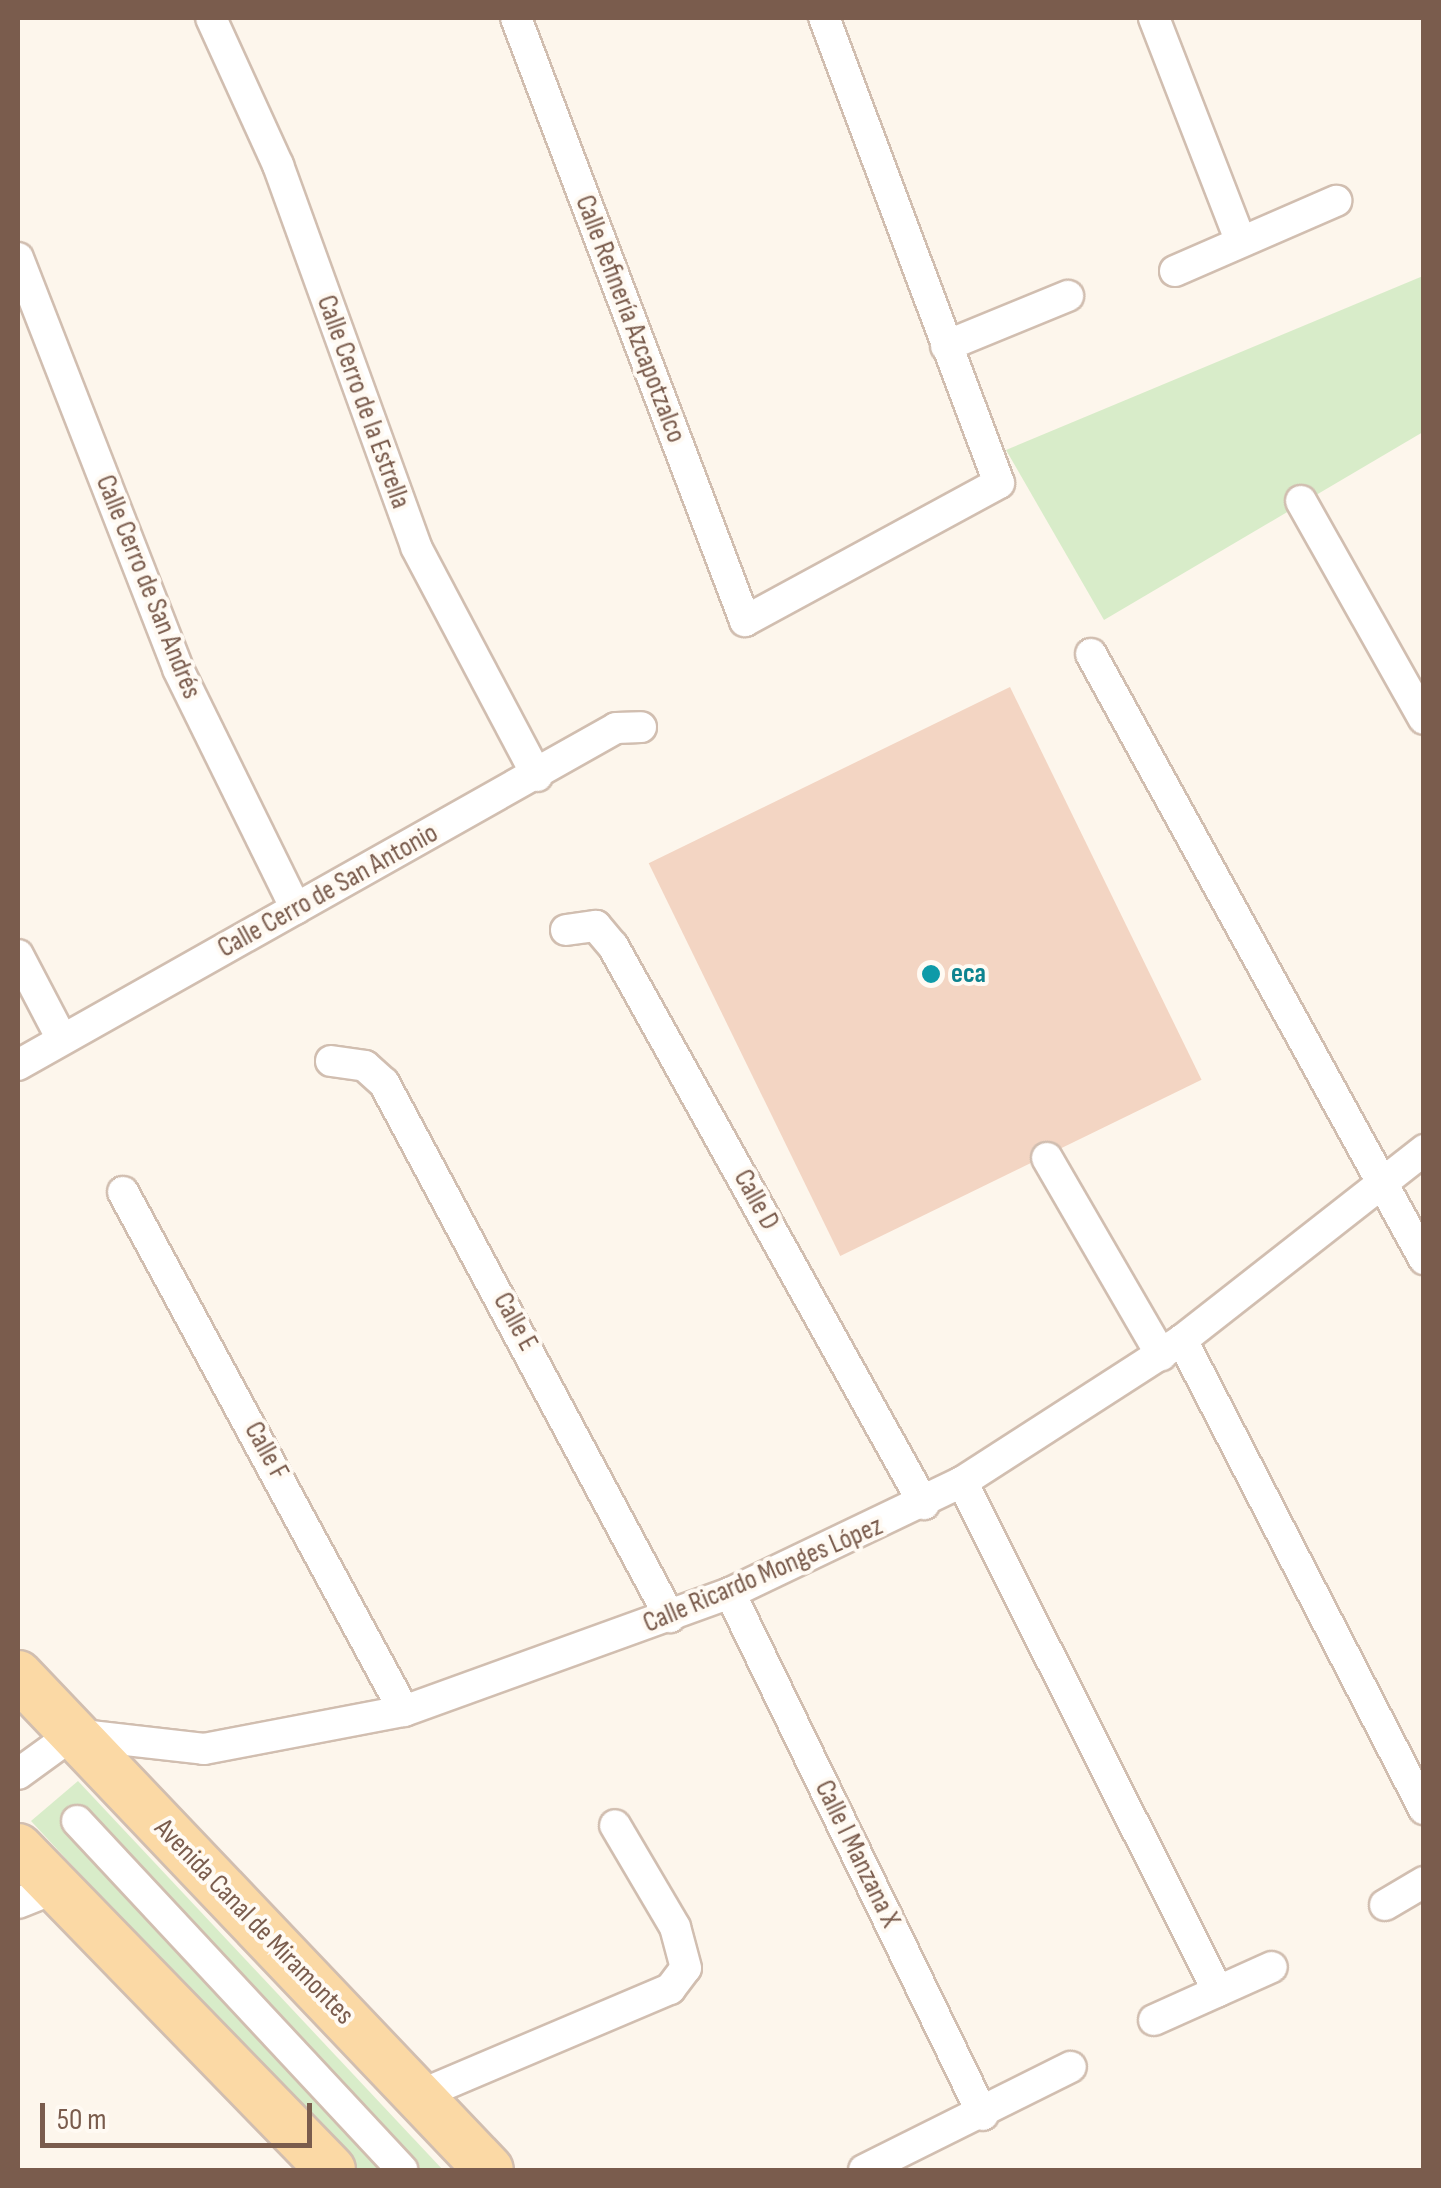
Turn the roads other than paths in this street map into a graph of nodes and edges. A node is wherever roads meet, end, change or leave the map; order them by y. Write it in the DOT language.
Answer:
graph roads {
  1 [pos="211,18"];
  2 [pos="516,18"];
  3 [pos="824,18"];
  4 [pos="1154,18"];
  5 [pos="1336,201"];
  6 [pos="1241,242"];
  7 [pos="18,258"];
  8 [pos="1175,270"];
  9 [pos="1068,296"];
  10 [pos="946,346"];
  11 [pos="1301,501"];
  12 [pos="1091,654"];
  13 [pos="1424,718"];
  14 [pos="641,727"];
  15 [pos="537,776"];
  16 [pos="296,909"];
  17 [pos="566,930"];
  18 [pos="18,955"];
  19 [pos="62,1040"];
  20 [pos="330,1061"];
  21 [pos="18,1064"];
  22 [pos="1424,1150"];
  23 [pos="1047,1158"];
  24 [pos="1384,1184"];
  25 [pos="124,1192"];
  26 [pos="1424,1259"];
  27 [pos="1172,1348"];
  28 [pos="962,1482"];
  29 [pos="924,1504"];
  30 [pos="730,1594"];
  31 [pos="670,1617"];
  32 [pos="18,1675"];
  33 [pos="404,1711"];
  34 [pos="73,1734"];
  35 [pos="18,1774"];
  36 [pos="1424,1809"];
  37 [pos="77,1821"];
  38 [pos="616,1826"];
  39 [pos="18,1848"];
  40 [pos="1424,1882"];
  41 [pos="38,1895"];
  42 [pos="1384,1904"];
  43 [pos="1272,1967"];
  44 [pos="1218,1991"];
  45 [pos="1154,2020"];
  46 [pos="1071,2067"];
  47 [pos="420,2095"];
  48 [pos="983,2115"];
  49 [pos="331,2170"];
  50 [pos="402,2170"];
  51 [pos="489,2170"];
  52 [pos="864,2170"];
  1 -- 15 [label="street, Calle Cerro de la Estrella"];
  2 -- 10 [label="street, Calle Refinería Azcapotzalco"];
  3 -- 10 [label="street"];
  4 -- 6 [label="street"];
  5 -- 6 [label="street"];
  6 -- 8 [label="street"];
  7 -- 16 [label="street, Calle Cerro de San Andrés"];
  9 -- 10 [label="street"];
  11 -- 13 [label="street"];
  12 -- 24 [label="street"];
  14 -- 15 [label="street, Calle Cerro de San Antonio"];
  15 -- 16 [label="street, Calle Cerro de San Antonio"];
  16 -- 19 [label="street, Calle Cerro de San Antonio"];
  17 -- 29 [label="street, Calle D"];
  18 -- 19 [label="street"];
  19 -- 21 [label="street, Calle Cerro de San Antonio"];
  20 -- 31 [label="street, Calle E"];
  22 -- 24 [label="street, Calle Ricardo Monges López"];
  23 -- 27 [label="street"];
  24 -- 26 [label="street"];
  24 -- 27 [label="street, Calle Ricardo Monges López"];
  25 -- 33 [label="street, Calle F"];
  27 -- 28 [label="street, Calle Ricardo Monges López"];
  27 -- 36 [label="street"];
  28 -- 29 [label="street, Calle Ricardo Monges López"];
  28 -- 44 [label="street"];
  29 -- 30 [label="street, Calle Ricardo Monges López"];
  30 -- 31 [label="street, Calle Ricardo Monges López"];
  30 -- 48 [label="street, Calle I Manzana X"];
  31 -- 33 [label="street, Calle Ricardo Monges López"];
  32 -- 34 [label="main road, Avenida Canal de Miramontes"];
  33 -- 34 [label="street, Calle Ricardo Monges López"];
  34 -- 35 [label="street"];
  34 -- 47 [label="main road, Avenida Canal de Miramontes"];
  37 -- 50 [label="street"];
  38 -- 47 [label="street"];
  39 -- 41 [label="main road"];
  40 -- 42 [label="street"];
  41 -- 49 [label="main road"];
  43 -- 44 [label="street"];
  44 -- 45 [label="street"];
  46 -- 48 [label="street"];
  47 -- 51 [label="main road, Avenida Canal de Miramontes"];
  48 -- 52 [label="street"];
}
